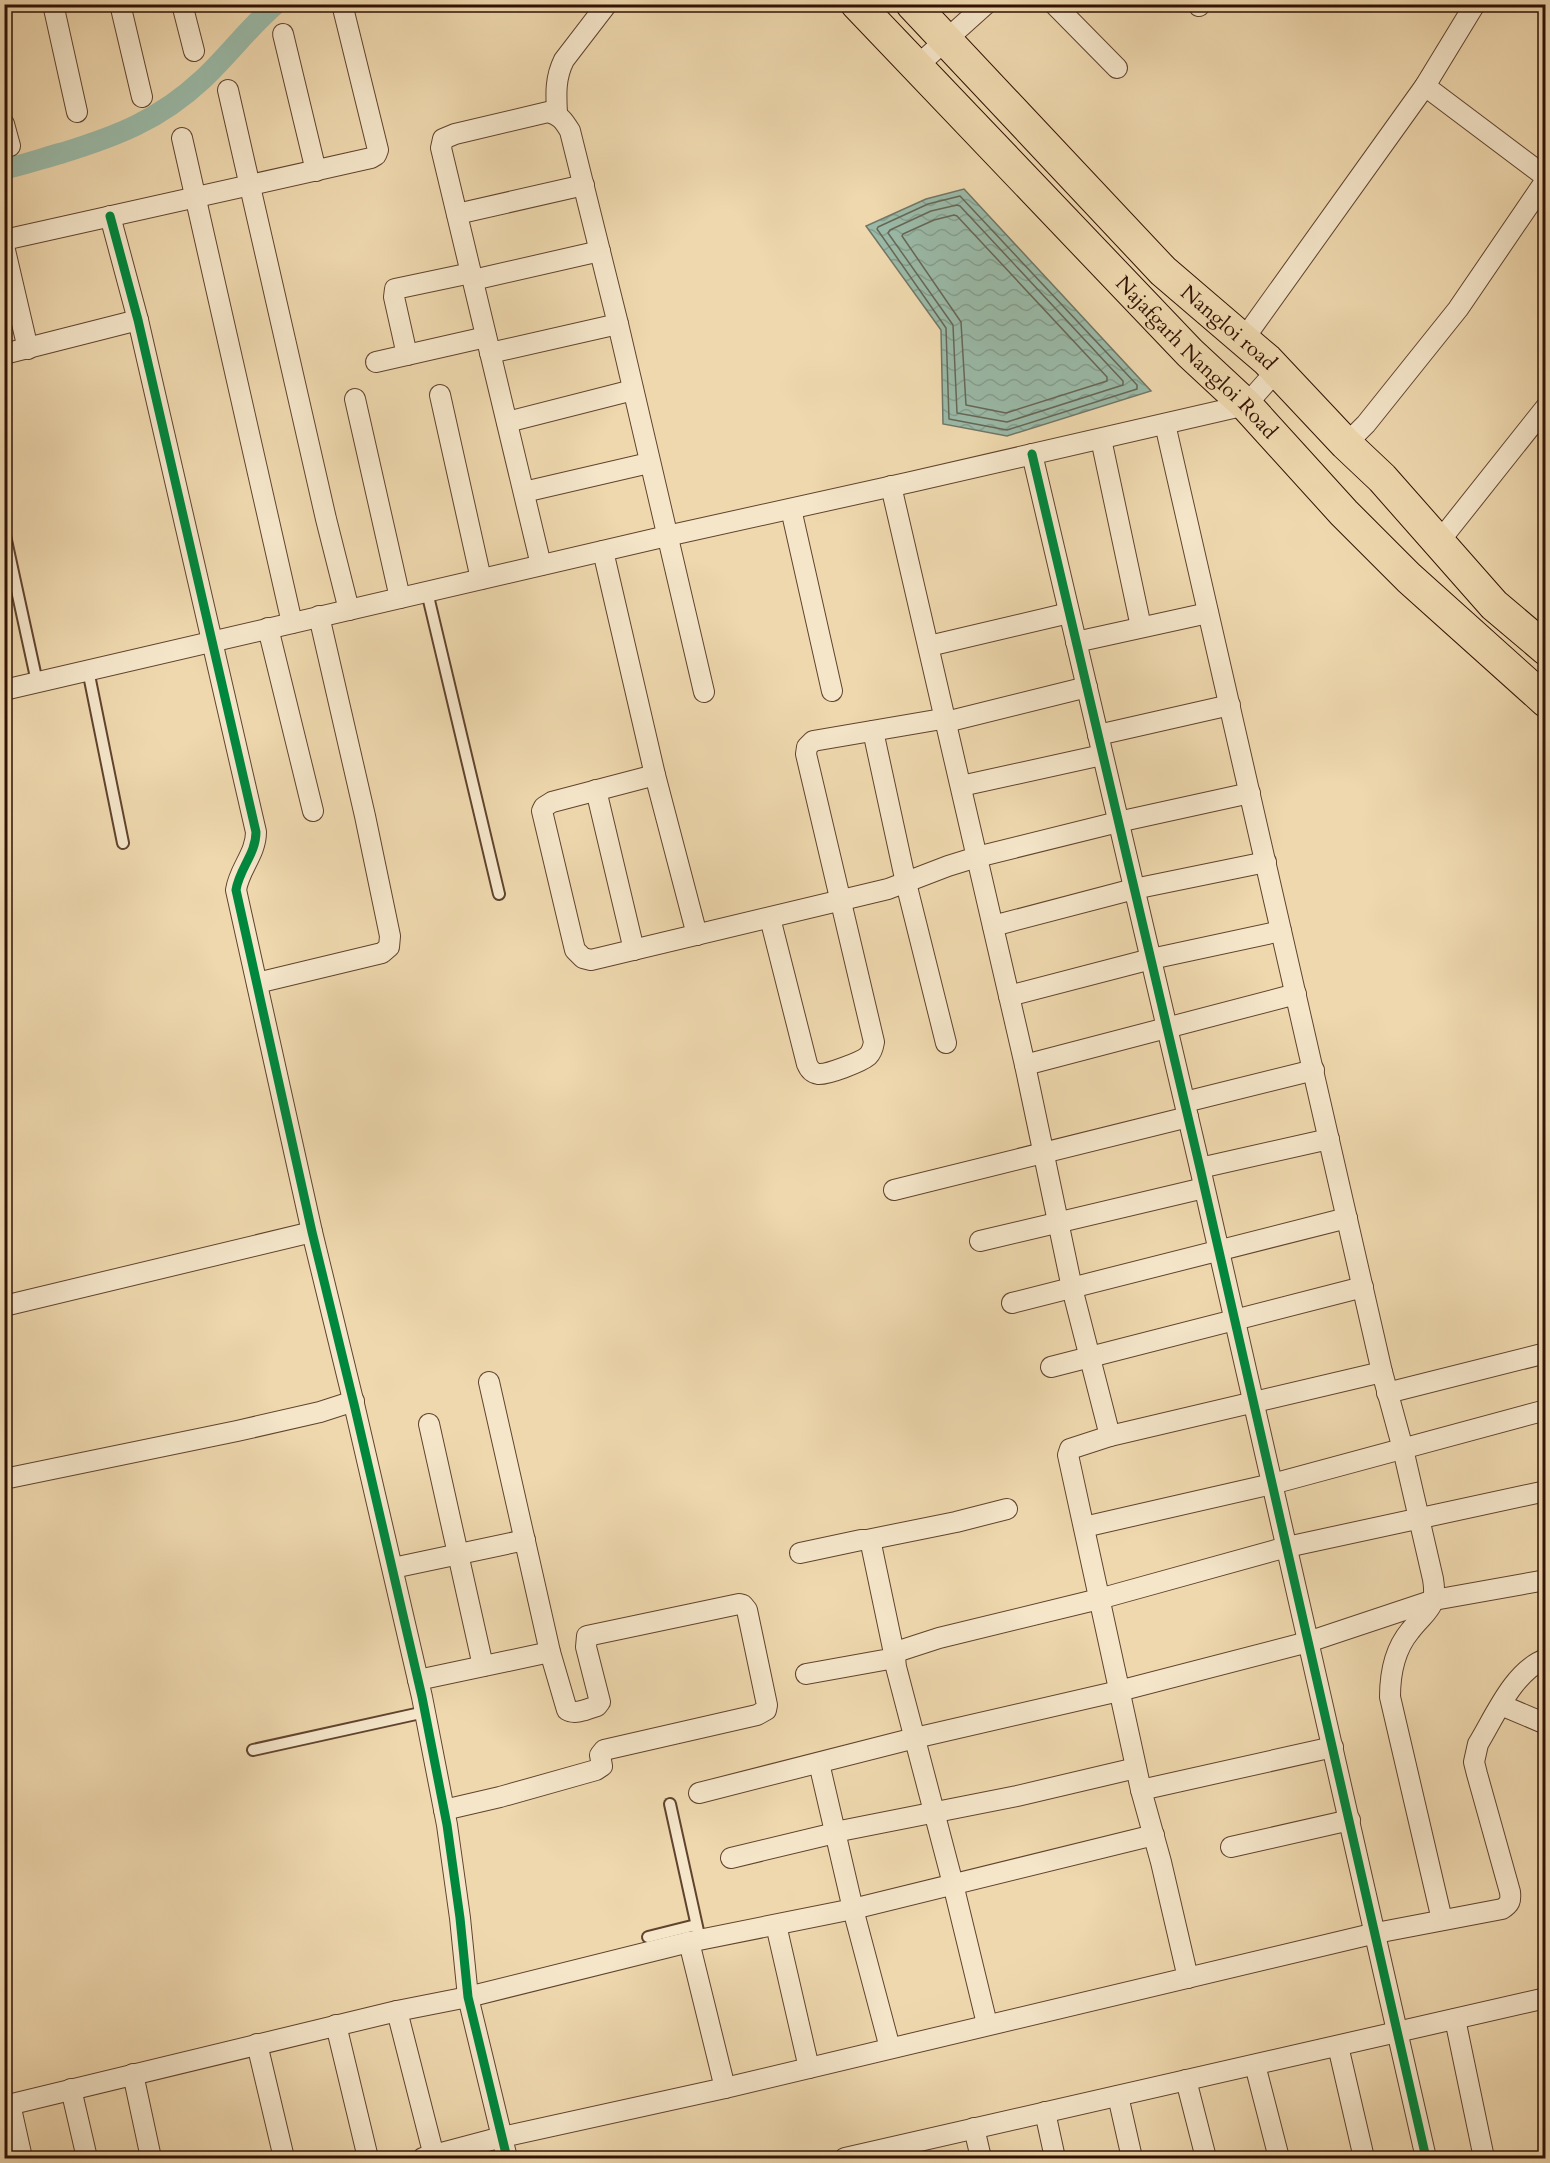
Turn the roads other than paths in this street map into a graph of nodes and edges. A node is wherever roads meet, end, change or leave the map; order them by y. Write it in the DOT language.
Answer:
graph roads {
  1 [pos="53,4"];
  2 [pos="120,4"];
  3 [pos="182,4"];
  4 [pos="342,4"];
  5 [pos="607,4"];
  6 [pos="856,4"];
  7 [pos="912,4"];
  8 [pos="986,4"];
  9 [pos="1054,4"];
  10 [pos="1475,4"];
  11 [pos="283,34"];
  12 [pos="945,39"];
  13 [pos="194,51"];
  14 [pos="917,66"];
  15 [pos="1117,68"];
  16 [pos="1425,86"];
  17 [pos="228,90"];
  18 [pos="142,98"];
  19 [pos="77,112"];
  20 [pos="556,114"];
  21 [pos="4,124"];
  22 [pos="182,138"];
  23 [pos="10,146"];
  24 [pos="316,171"];
  25 [pos="1545,178"];
  26 [pos="584,185"];
  27 [pos="249,186"];
  28 [pos="196,197"];
  29 [pos="457,214"];
  30 [pos="110,216"];
  31 [pos="4,240"];
  32 [pos="4,246"];
  33 [pos="600,251"];
  34 [pos="472,277"];
  35 [pos="138,320"];
  36 [pos="618,324"];
  37 [pos="1244,340"];
  38 [pos="488,345"];
  39 [pos="28,349"];
  40 [pos="4,354"];
  41 [pos="407,354"];
  42 [pos="376,362"];
  43 [pos="1277,370"];
  44 [pos="633,390"];
  45 [pos="440,395"];
  46 [pos="355,399"];
  47 [pos="1246,405"];
  48 [pos="1545,407"];
  49 [pos="507,422"];
  50 [pos="1165,424"];
  51 [pos="1101,438"];
  52 [pos="1346,444"];
  53 [pos="1032,454"];
  54 [pos="649,464"];
  55 [pos="891,486"];
  56 [pos="524,492"];
  57 [pos="791,509"];
  58 [pos="4,531"];
  59 [pos="667,536"];
  60 [pos="1438,543"];
  61 [pos="603,551"];
  62 [pos="541,565"];
  63 [pos="481,579"];
  64 [pos="427,592"];
  65 [pos="400,598"];
  66 [pos="349,610"];
  67 [pos="1069,613"];
  68 [pos="1208,613"];
  69 [pos="319,616"];
  70 [pos="292,623"];
  71 [pos="1141,627"];
  72 [pos="268,628"];
  73 [pos="1542,638"];
  74 [pos="213,642"];
  75 [pos="1076,642"];
  76 [pos="929,646"];
  77 [pos="88,670"];
  78 [pos="37,682"];
  79 [pos="1086,687"];
  80 [pos="4,690"];
  81 [pos="832,691"];
  82 [pos="704,692"];
  83 [pos="1545,701"];
  84 [pos="1230,705"];
  85 [pos="941,721"];
  86 [pos="873,731"];
  87 [pos="1098,735"];
  88 [pos="1102,755"];
  89 [pos="655,775"];
  90 [pos="961,786"];
  91 [pos="596,790"];
  92 [pos="1250,793"];
  93 [pos="313,811"];
  94 [pos="1118,822"];
  95 [pos="123,843"];
  96 [pos="977,857"];
  97 [pos="1266,862"];
  98 [pos="906,883"];
  99 [pos="1134,889"];
  100 [pos="499,894"];
  101 [pos="842,901"];
  102 [pos="770,918"];
  103 [pos="993,926"];
  104 [pos="1281,931"];
  105 [pos="696,935"];
  106 [pos="634,950"];
  107 [pos="1151,959"];
  108 [pos="257,983"];
  109 [pos="1296,994"];
  110 [pos="1009,996"];
  111 [pos="1167,1029"];
  112 [pos="946,1043"];
  113 [pos="1025,1065"];
  114 [pos="1314,1070"];
  115 [pos="1186,1110"];
  116 [pos="1329,1139"];
  117 [pos="1042,1153"];
  118 [pos="1200,1168"];
  119 [pos="1204,1188"];
  120 [pos="894,1190"];
  121 [pos="1347,1218"];
  122 [pos="1057,1222"];
  123 [pos="312,1232"];
  124 [pos="980,1240"];
  125 [pos="1218,1250"];
  126 [pos="1363,1287"];
  127 [pos="1072,1288"];
  128 [pos="1012,1303"];
  129 [pos="4,1306"];
  130 [pos="1235,1319"];
  131 [pos="1545,1353"];
  132 [pos="1089,1356"];
  133 [pos="1051,1367"];
  134 [pos="1382,1372"];
  135 [pos="489,1382"];
  136 [pos="1387,1393"];
  137 [pos="354,1401"];
  138 [pos="1254,1402"];
  139 [pos="1545,1410"];
  140 [pos="429,1424"];
  141 [pos="1110,1436"];
  142 [pos="1403,1449"];
  143 [pos="4,1479"];
  144 [pos="1272,1484"];
  145 [pos="1545,1491"];
  146 [pos="1006,1509"];
  147 [pos="1420,1519"];
  148 [pos="1083,1527"];
  149 [pos="525,1540"];
  150 [pos="867,1540"];
  151 [pos="1287,1546"];
  152 [pos="800,1553"];
  153 [pos="459,1554"];
  154 [pos="393,1568"];
  155 [pos="1545,1580"];
  156 [pos="1099,1599"];
  157 [pos="1434,1600"];
  158 [pos="1308,1642"];
  159 [pos="550,1652"];
  160 [pos="895,1658"];
  161 [pos="1545,1659"];
  162 [pos="483,1666"];
  163 [pos="806,1674"];
  164 [pos="418,1680"];
  165 [pos="1119,1690"];
  166 [pos="1502,1705"];
  167 [pos="425,1712"];
  168 [pos="1545,1724"];
  169 [pos="915,1738"];
  170 [pos="1333,1747"];
  171 [pos="253,1750"];
  172 [pos="819,1763"];
  173 [pos="1136,1768"];
  174 [pos="1141,1790"];
  175 [pos="699,1793"];
  176 [pos="670,1804"];
  177 [pos="444,1810"];
  178 [pos="934,1812"];
  179 [pos="1350,1820"];
  180 [pos="835,1832"];
  181 [pos="1154,1835"];
  182 [pos="1231,1847"];
  183 [pos="731,1858"];
  184 [pos="953,1884"];
  185 [pos="853,1909"];
  186 [pos="1442,1920"];
  187 [pos="776,1925"];
  188 [pos="1376,1933"];
  189 [pos="695,1936"];
  190 [pos="648,1937"];
  191 [pos="1188,1978"];
  192 [pos="468,1997"];
  193 [pos="1545,1998"];
  194 [pos="397,2011"];
  195 [pos="1455,2019"];
  196 [pos="987,2024"];
  197 [pos="336,2025"];
  198 [pos="1399,2032"];
  199 [pos="257,2044"];
  200 [pos="1338,2046"];
  201 [pos="890,2048"];
  202 [pos="1255,2065"];
  203 [pos="809,2068"];
  204 [pos="133,2074"];
  205 [pos="1186,2080"];
  206 [pos="725,2088"];
  207 [pos="71,2089"];
  208 [pos="1118,2096"];
  209 [pos="7,2105"];
  210 [pos="1045,2112"];
  211 [pos="974,2128"];
  212 [pos="502,2137"];
  213 [pos="910,2151"];
  214 [pos="429,2157"];
  215 [pos="22,2158"];
  216 [pos="87,2158"];
  217 [pos="151,2158"];
  218 [pos="284,2158"];
  219 [pos="368,2158"];
  220 [pos="507,2158"];
  221 [pos="845,2158"];
  222 [pos="981,2158"];
  223 [pos="1056,2158"];
  224 [pos="1132,2158"];
  225 [pos="1206,2158"];
  226 [pos="1279,2158"];
  227 [pos="1364,2158"];
  228 [pos="1426,2158"];
  229 [pos="1484,2158"];
  1 -- 19 [label="street"];
  2 -- 18 [label="street"];
  3 -- 13 [label="street"];
  4 -- 24 [label="street"];
  5 -- 20 [label="street"];
  6 -- 14 [label="main road, Najafgarh Nangloi Road"];
  7 -- 12 [label="main road, Nangloi road"];
  8 -- 12 [label="street"];
  9 -- 15 [label="street"];
  10 -- 16 [label="street"];
  11 -- 24 [label="street"];
  12 -- 14 [label="street"];
  12 -- 37 [label="main road, Nangloi road"];
  14 -- 47 [label="main road, Najafgarh Nangloi Road"];
  16 -- 25 [label="street"];
  16 -- 37 [label="street"];
  17 -- 27 [label="street"];
  20 -- 26 [label="street"];
  20 -- 29 [label="street"];
  21 -- 23 [label="street"];
  22 -- 28 [label="street"];
  24 -- 27 [label="street"];
  25 -- 52 [label="street"];
  26 -- 29 [label="street"];
  26 -- 33 [label="street"];
  27 -- 28 [label="street"];
  27 -- 66 [label="street"];
  28 -- 30 [label="street"];
  28 -- 70 [label="street"];
  29 -- 34 [label="street"];
  30 -- 31 [label="street"];
  30 -- 35 [label="street"];
  32 -- 39 [label="street"];
  33 -- 34 [label="street"];
  33 -- 36 [label="street"];
  34 -- 38 [label="street"];
  34 -- 41 [label="street"];
  35 -- 39 [label="street"];
  35 -- 74 [label="street"];
  36 -- 38 [label="street"];
  36 -- 44 [label="street"];
  37 -- 43 [label="main road, Nangloi road"];
  38 -- 41 [label="street"];
  38 -- 49 [label="street"];
  39 -- 40 [label="street"];
  41 -- 42 [label="street"];
  43 -- 47 [label="street"];
  43 -- 52 [label="main road, Nangloi road"];
  44 -- 49 [label="street"];
  44 -- 54 [label="street"];
  45 -- 63 [label="street"];
  46 -- 65 [label="street"];
  47 -- 50 [label="street"];
  47 -- 83 [label="main road, Najafgarh Nangloi Road"];
  48 -- 60 [label="street"];
  49 -- 56 [label="street"];
  50 -- 51 [label="street"];
  50 -- 68 [label="street"];
  51 -- 53 [label="street"];
  51 -- 71 [label="street"];
  52 -- 60 [label="main road, Nangloi road"];
  53 -- 55 [label="street"];
  53 -- 67 [label="street"];
  54 -- 56 [label="street"];
  54 -- 59 [label="street"];
  55 -- 57 [label="street"];
  55 -- 76 [label="street"];
  56 -- 62 [label="street"];
  57 -- 59 [label="street"];
  57 -- 81 [label="street"];
  58 -- 78 [label="lane"];
  59 -- 61 [label="street"];
  59 -- 82 [label="street"];
  60 -- 73 [label="main road, Nangloi road"];
  61 -- 62 [label="street"];
  61 -- 89 [label="street"];
  62 -- 63 [label="street"];
  63 -- 64 [label="street"];
  64 -- 65 [label="street"];
  64 -- 100 [label="lane"];
  65 -- 66 [label="street"];
  66 -- 69 [label="street"];
  67 -- 75 [label="street"];
  67 -- 76 [label="street"];
  68 -- 71 [label="street"];
  68 -- 84 [label="street"];
  69 -- 70 [label="street"];
  69 -- 108 [label="street"];
  70 -- 72 [label="street"];
  71 -- 75 [label="street"];
  72 -- 74 [label="street"];
  72 -- 93 [label="street"];
  74 -- 77 [label="street"];
  74 -- 108 [label="street"];
  75 -- 79 [label="street"];
  76 -- 85 [label="street"];
  77 -- 78 [label="street"];
  77 -- 95 [label="lane"];
  78 -- 80 [label="street"];
  79 -- 85 [label="street"];
  79 -- 87 [label="street"];
  84 -- 87 [label="street"];
  84 -- 92 [label="street"];
  85 -- 86 [label="street"];
  85 -- 90 [label="street"];
  86 -- 98 [label="street"];
  86 -- 101 [label="street"];
  87 -- 88 [label="street"];
  88 -- 90 [label="street"];
  88 -- 94 [label="street"];
  89 -- 91 [label="street"];
  89 -- 105 [label="street"];
  90 -- 96 [label="street"];
  91 -- 106 [label="street"];
  91 -- 106 [label="street"];
  92 -- 94 [label="street"];
  92 -- 97 [label="street"];
  94 -- 96 [label="street"];
  94 -- 99 [label="street"];
  96 -- 98 [label="street"];
  96 -- 103 [label="street"];
  97 -- 99 [label="street"];
  97 -- 104 [label="street"];
  98 -- 101 [label="street"];
  98 -- 112 [label="street"];
  99 -- 103 [label="street"];
  99 -- 107 [label="street"];
  101 -- 102 [label="street"];
  101 -- 102 [label="street"];
  102 -- 105 [label="street"];
  103 -- 110 [label="street"];
  104 -- 107 [label="street"];
  104 -- 109 [label="street"];
  105 -- 106 [label="street"];
  107 -- 110 [label="street"];
  107 -- 111 [label="street"];
  108 -- 123 [label="street"];
  109 -- 111 [label="street"];
  109 -- 114 [label="street"];
  110 -- 113 [label="street"];
  111 -- 113 [label="street"];
  111 -- 115 [label="street"];
  113 -- 117 [label="street"];
  114 -- 115 [label="street"];
  114 -- 116 [label="street"];
  115 -- 117 [label="street"];
  115 -- 118 [label="street"];
  116 -- 118 [label="street"];
  116 -- 121 [label="street"];
  117 -- 120 [label="street"];
  117 -- 122 [label="street"];
  118 -- 119 [label="street"];
  119 -- 122 [label="street"];
  119 -- 125 [label="street"];
  121 -- 125 [label="street"];
  121 -- 126 [label="street"];
  122 -- 124 [label="street"];
  122 -- 127 [label="street"];
  123 -- 129 [label="street"];
  123 -- 137 [label="street"];
  125 -- 127 [label="street"];
  125 -- 130 [label="street"];
  126 -- 130 [label="street"];
  126 -- 134 [label="street"];
  127 -- 128 [label="street"];
  127 -- 132 [label="street"];
  130 -- 132 [label="street"];
  130 -- 138 [label="street"];
  131 -- 136 [label="street"];
  132 -- 133 [label="street"];
  132 -- 141 [label="street"];
  134 -- 136 [label="street"];
  134 -- 138 [label="street"];
  135 -- 149 [label="street"];
  136 -- 142 [label="street"];
  137 -- 143 [label="street"];
  137 -- 154 [label="street"];
  138 -- 141 [label="street"];
  138 -- 144 [label="street"];
  139 -- 142 [label="street"];
  140 -- 153 [label="street"];
  141 -- 148 [label="street"];
  142 -- 144 [label="street"];
  142 -- 147 [label="street"];
  144 -- 148 [label="street"];
  144 -- 151 [label="street"];
  145 -- 147 [label="street"];
  146 -- 150 [label="street"];
  147 -- 151 [label="street"];
  147 -- 157 [label="street"];
  148 -- 156 [label="street"];
  149 -- 153 [label="street"];
  149 -- 159 [label="street"];
  150 -- 152 [label="street"];
  150 -- 160 [label="street"];
  151 -- 156 [label="street"];
  151 -- 158 [label="street"];
  153 -- 154 [label="street"];
  153 -- 162 [label="street"];
  154 -- 164 [label="street"];
  155 -- 157 [label="street"];
  156 -- 160 [label="street"];
  156 -- 165 [label="street"];
  157 -- 158 [label="street"];
  157 -- 186 [label="street"];
  158 -- 165 [label="street"];
  158 -- 170 [label="street"];
  159 -- 162 [label="street"];
  159 -- 177 [label="street"];
  160 -- 163 [label="street"];
  160 -- 169 [label="street"];
  161 -- 166 [label="street"];
  162 -- 164 [label="street"];
  164 -- 167 [label="street"];
  165 -- 169 [label="street"];
  165 -- 173 [label="street"];
  166 -- 168 [label="street"];
  166 -- 186 [label="street"];
  167 -- 171 [label="lane"];
  167 -- 177 [label="street"];
  169 -- 172 [label="street"];
  169 -- 178 [label="street"];
  170 -- 174 [label="street"];
  170 -- 179 [label="street"];
  172 -- 175 [label="street"];
  172 -- 180 [label="street"];
  173 -- 174 [label="street"];
  173 -- 178 [label="street"];
  174 -- 181 [label="street"];
  176 -- 189 [label="lane"];
  177 -- 192 [label="street"];
  178 -- 180 [label="street"];
  178 -- 184 [label="street"];
  179 -- 182 [label="street"];
  179 -- 188 [label="street"];
  180 -- 183 [label="street"];
  180 -- 185 [label="street"];
  181 -- 184 [label="street"];
  181 -- 191 [label="street"];
  184 -- 185 [label="street"];
  184 -- 196 [label="street"];
  185 -- 187 [label="street"];
  185 -- 201 [label="street"];
  186 -- 188 [label="street"];
  187 -- 189 [label="street"];
  187 -- 203 [label="street"];
  188 -- 191 [label="street"];
  188 -- 198 [label="street"];
  189 -- 190 [label="lane"];
  189 -- 192 [label="street"];
  189 -- 206 [label="street"];
  191 -- 196 [label="street"];
  192 -- 194 [label="street"];
  192 -- 212 [label="street"];
  193 -- 195 [label="street"];
  194 -- 197 [label="street"];
  194 -- 214 [label="street"];
  195 -- 198 [label="street"];
  195 -- 229 [label="street"];
  196 -- 201 [label="street"];
  197 -- 199 [label="street"];
  197 -- 219 [label="street"];
  198 -- 200 [label="street"];
  198 -- 228 [label="street"];
  199 -- 204 [label="street"];
  199 -- 218 [label="street"];
  200 -- 202 [label="street"];
  200 -- 227 [label="street"];
  201 -- 203 [label="street"];
  202 -- 205 [label="street"];
  202 -- 226 [label="street"];
  203 -- 206 [label="street"];
  204 -- 207 [label="street"];
  204 -- 217 [label="street"];
  205 -- 208 [label="street"];
  205 -- 225 [label="street"];
  206 -- 212 [label="street"];
  207 -- 209 [label="street"];
  207 -- 216 [label="street"];
  208 -- 210 [label="street"];
  208 -- 224 [label="street"];
  209 -- 215 [label="street"];
  210 -- 211 [label="street"];
  210 -- 223 [label="street"];
  211 -- 213 [label="street"];
  211 -- 222 [label="street"];
  212 -- 214 [label="street"];
  212 -- 220 [label="street"];
  213 -- 221 [label="street"];
}
